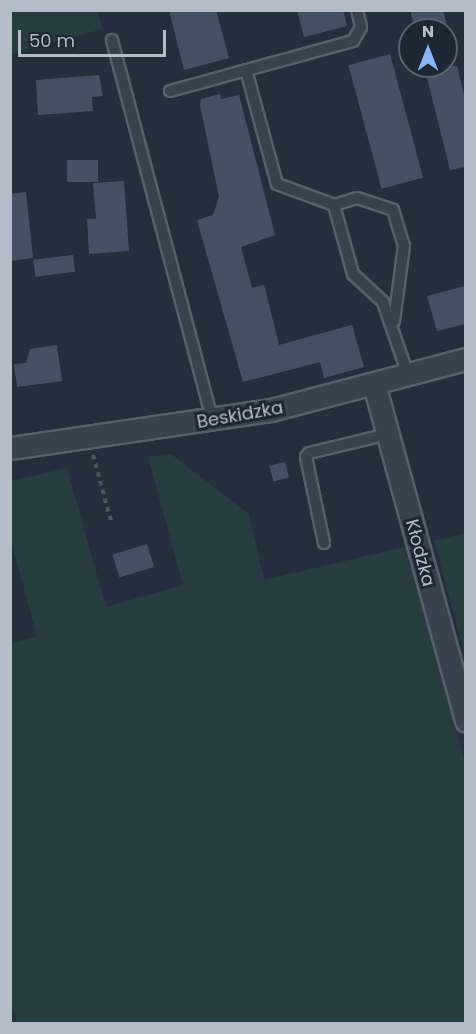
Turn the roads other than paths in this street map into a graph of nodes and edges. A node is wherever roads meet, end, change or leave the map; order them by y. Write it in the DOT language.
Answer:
graph roads {
  1 [pos="357,10"];
  2 [pos="111,40"];
  3 [pos="246,70"];
  4 [pos="170,91"];
  5 [pos="334,205"];
  6 [pos="393,321"];
  7 [pos="465,359"];
  8 [pos="408,375"];
  9 [pos="374,384"];
  10 [pos="213,421"];
  11 [pos="388,434"];
  12 [pos="10,448"];
  13 [pos="324,543"];
  14 [pos="465,721"];
  1 -- 3 [label="lane"];
  2 -- 10 [label="lane"];
  3 -- 4 [label="lane"];
  3 -- 5 [label="lane"];
  5 -- 6 [label="lane"];
  5 -- 6 [label="lane"];
  6 -- 8 [label="lane"];
  7 -- 8 [label="street, Beskidzka"];
  8 -- 9 [label="street, Beskidzka"];
  9 -- 10 [label="street, Beskidzka"];
  9 -- 11 [label="street, Kłodzka"];
  10 -- 12 [label="street, Beskidzka"];
  11 -- 13 [label="lane"];
  11 -- 14 [label="street, Kłodzka"];
}
